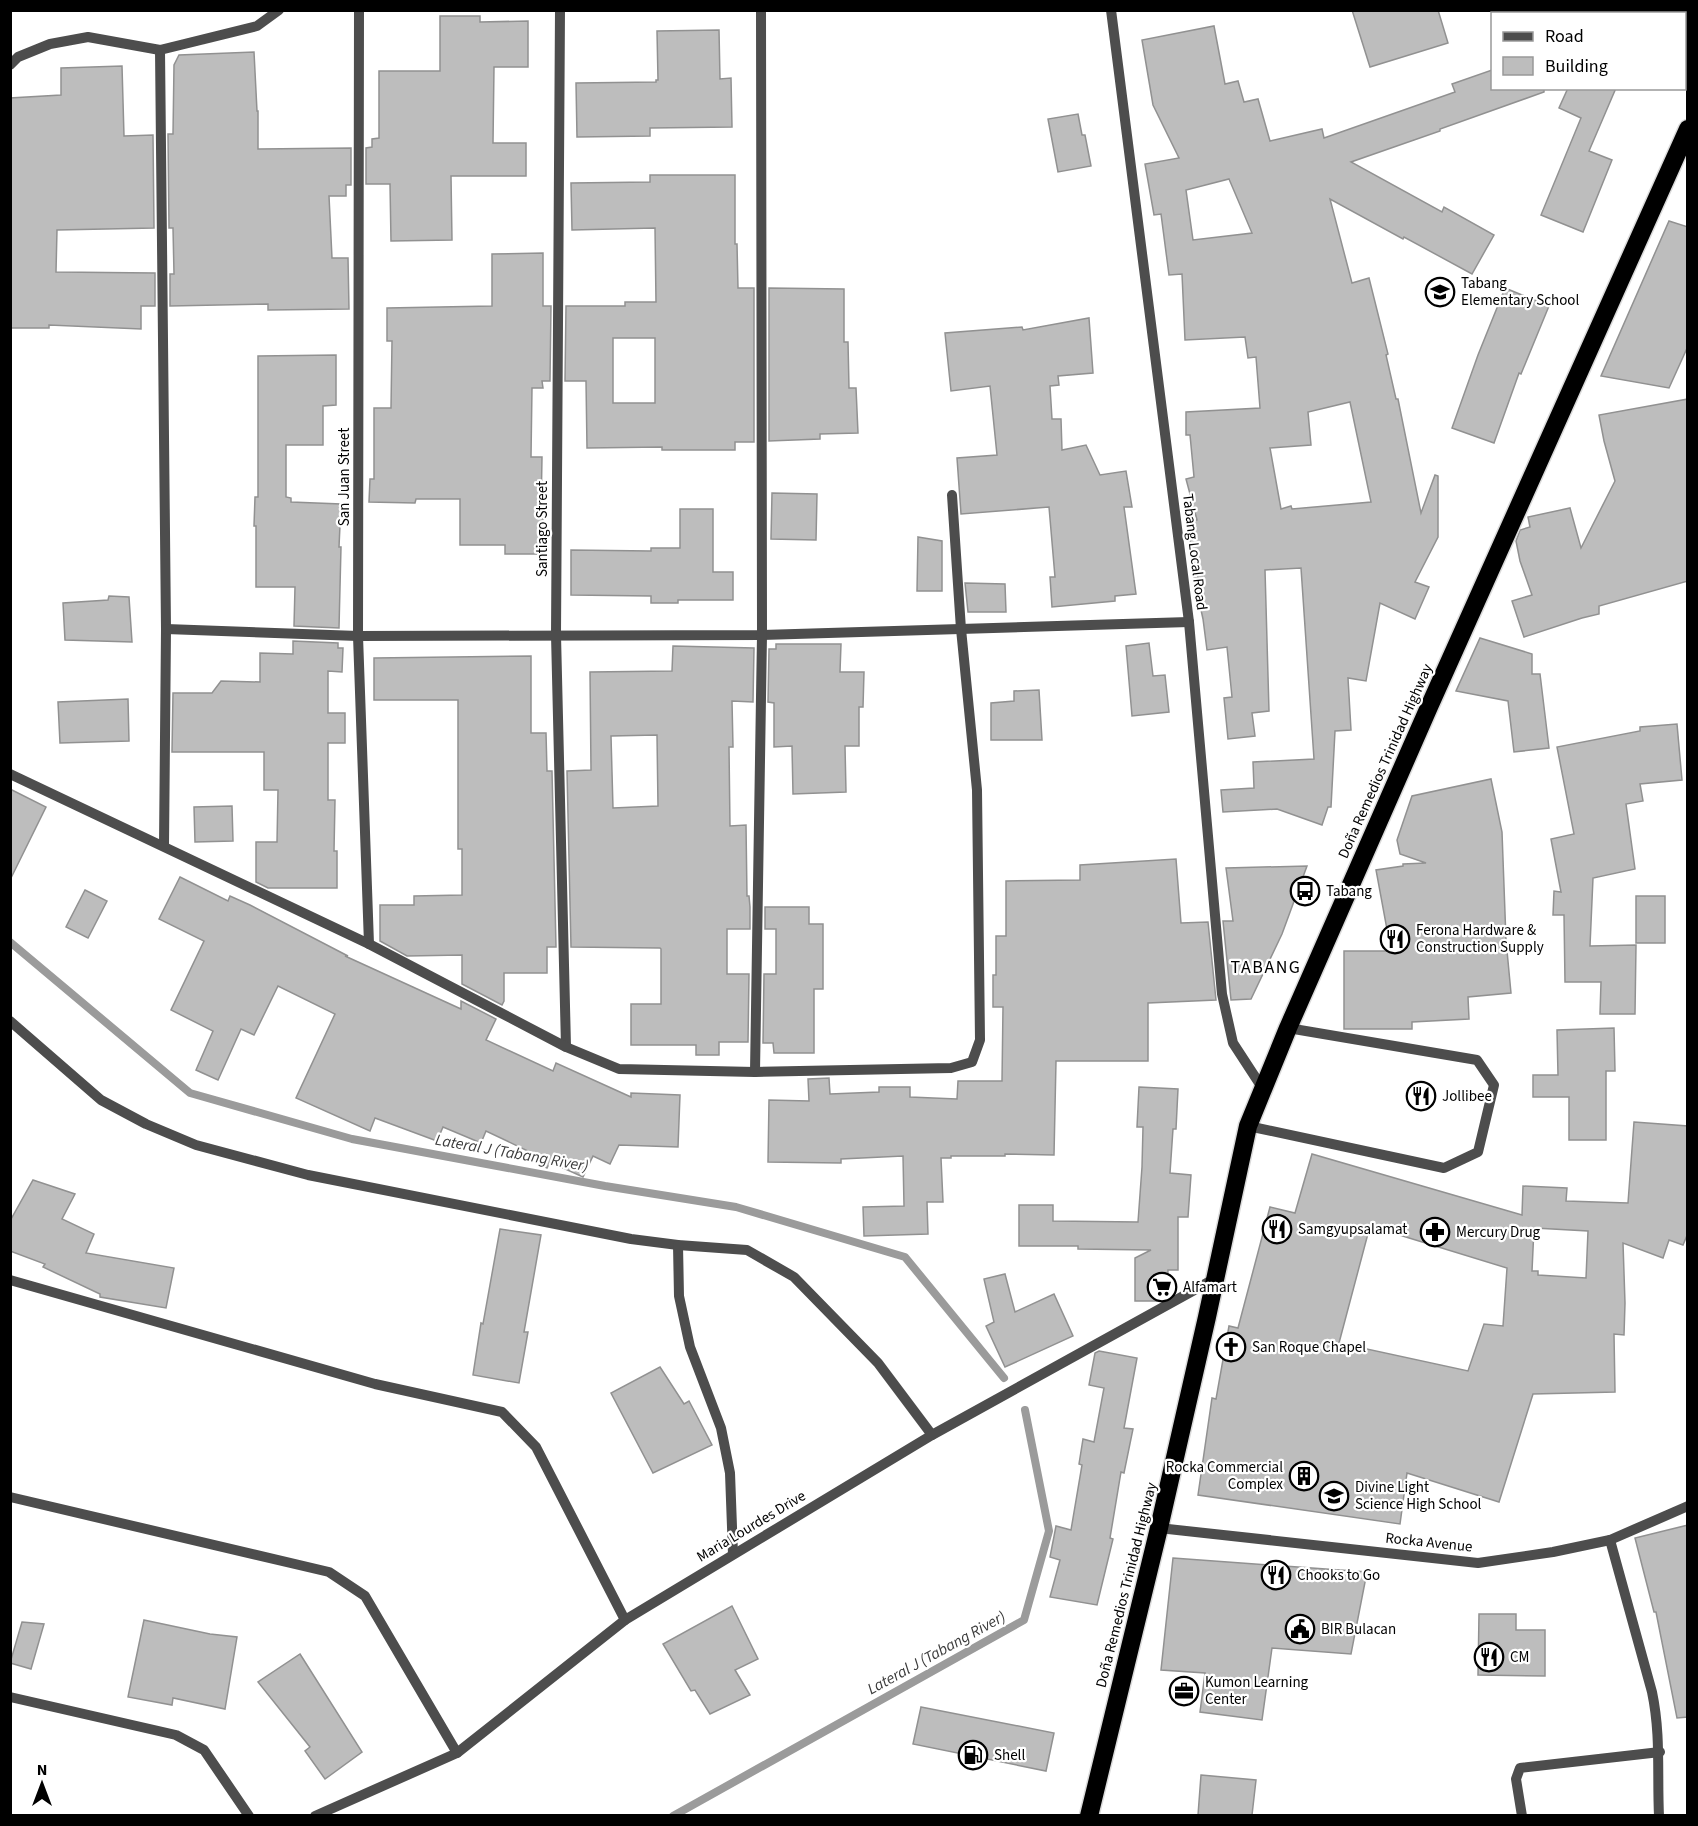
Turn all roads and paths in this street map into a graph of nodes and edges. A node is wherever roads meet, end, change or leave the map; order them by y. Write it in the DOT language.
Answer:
graph roads {
  1 [pos="279,10"];
  2 [pos="358,10"];
  3 [pos="560,10"];
  4 [pos="762,10"];
  5 [pos="1111,10"];
  6 [pos="160,50"];
  7 [pos="10,65"];
  8 [pos="1688,129"];
  9 [pos="952,495"];
  10 [pos="1189,622"];
  11 [pos="166,629"];
  12 [pos="961,629"];
  13 [pos="556,635"];
  14 [pos="762,635"];
  15 [pos="358,636"];
  16 [pos="10,774"];
  17 [pos="164,846"];
  18 [pos="369,944"];
  19 [pos="10,1021"];
  20 [pos="1288,1028"];
  21 [pos="566,1047"];
  22 [pos="755,1072"];
  23 [pos="1263,1089"];
  24 [pos="1248,1126"];
  25 [pos="678,1245"];
  26 [pos="1216,1278"];
  27 [pos="10,1280"];
  28 [pos="932,1435"];
  29 [pos="10,1497"];
  30 [pos="1688,1506"];
  31 [pos="1159,1528"];
  32 [pos="1610,1540"];
  33 [pos="733,1554"];
  34 [pos="626,1620"];
  35 [pos="10,1697"];
  36 [pos="1660,1752"];
  37 [pos="457,1753"];
  38 [pos="249,1815"];
  39 [pos="315,1815"];
  40 [pos="1089,1815"];
  41 [pos="1522,1815"];
  42 [pos="1659,1815"];
  1 -- 6 [label="street"];
  2 -- 15 [label="street, San Juan Street"];
  3 -- 13 [label="street, Santiago Street"];
  4 -- 14 [label="street"];
  5 -- 10 [label="street, Tabang Local Road"];
  6 -- 7 [label="street"];
  6 -- 11 [label="street"];
  8 -- 20 [label="highway, Doña Remedios Trinidad Highway"];
  9 -- 12 [label="street"];
  10 -- 12 [label="street"];
  10 -- 23 [label="street, Tabang Local Road"];
  11 -- 15 [label="street"];
  11 -- 17 [label="street"];
  12 -- 14 [label="street"];
  12 -- 22 [label="street"];
  13 -- 14 [label="street"];
  13 -- 15 [label="street"];
  13 -- 21 [label="street, Santiago Street"];
  14 -- 22 [label="street"];
  15 -- 18 [label="street, San Juan Street"];
  16 -- 17 [label="street"];
  17 -- 18 [label="street"];
  18 -- 21 [label="street"];
  19 -- 25 [label="street"];
  20 -- 23 [label="highway, Doña Remedios Trinidad Highway"];
  20 -- 24 [label="street"];
  21 -- 22 [label="street"];
  23 -- 24 [label="highway, Doña Remedios Trinidad Highway"];
  24 -- 26 [label="highway, Doña Remedios Trinidad Highway"];
  25 -- 28 [label="street"];
  25 -- 33 [label="street"];
  26 -- 28 [label="street, Maria Lourdes Drive"];
  26 -- 31 [label="highway, Doña Remedios Trinidad Highway"];
  27 -- 34 [label="street"];
  28 -- 33 [label="street, Maria Lourdes Drive"];
  29 -- 37 [label="street"];
  30 -- 32 [label="street, Rocka Avenue"];
  31 -- 32 [label="street, Rocka Avenue"];
  31 -- 40 [label="highway, Doña Remedios Trinidad Highway"];
  32 -- 36 [label="street"];
  33 -- 34 [label="street, Maria Lourdes Drive"];
  34 -- 37 [label="street, Maria Lourdes Drive"];
  35 -- 38 [label="street"];
  36 -- 41 [label="street"];
  36 -- 42 [label="street"];
  37 -- 39 [label="street, Maria Lourdes Drive"];
}
